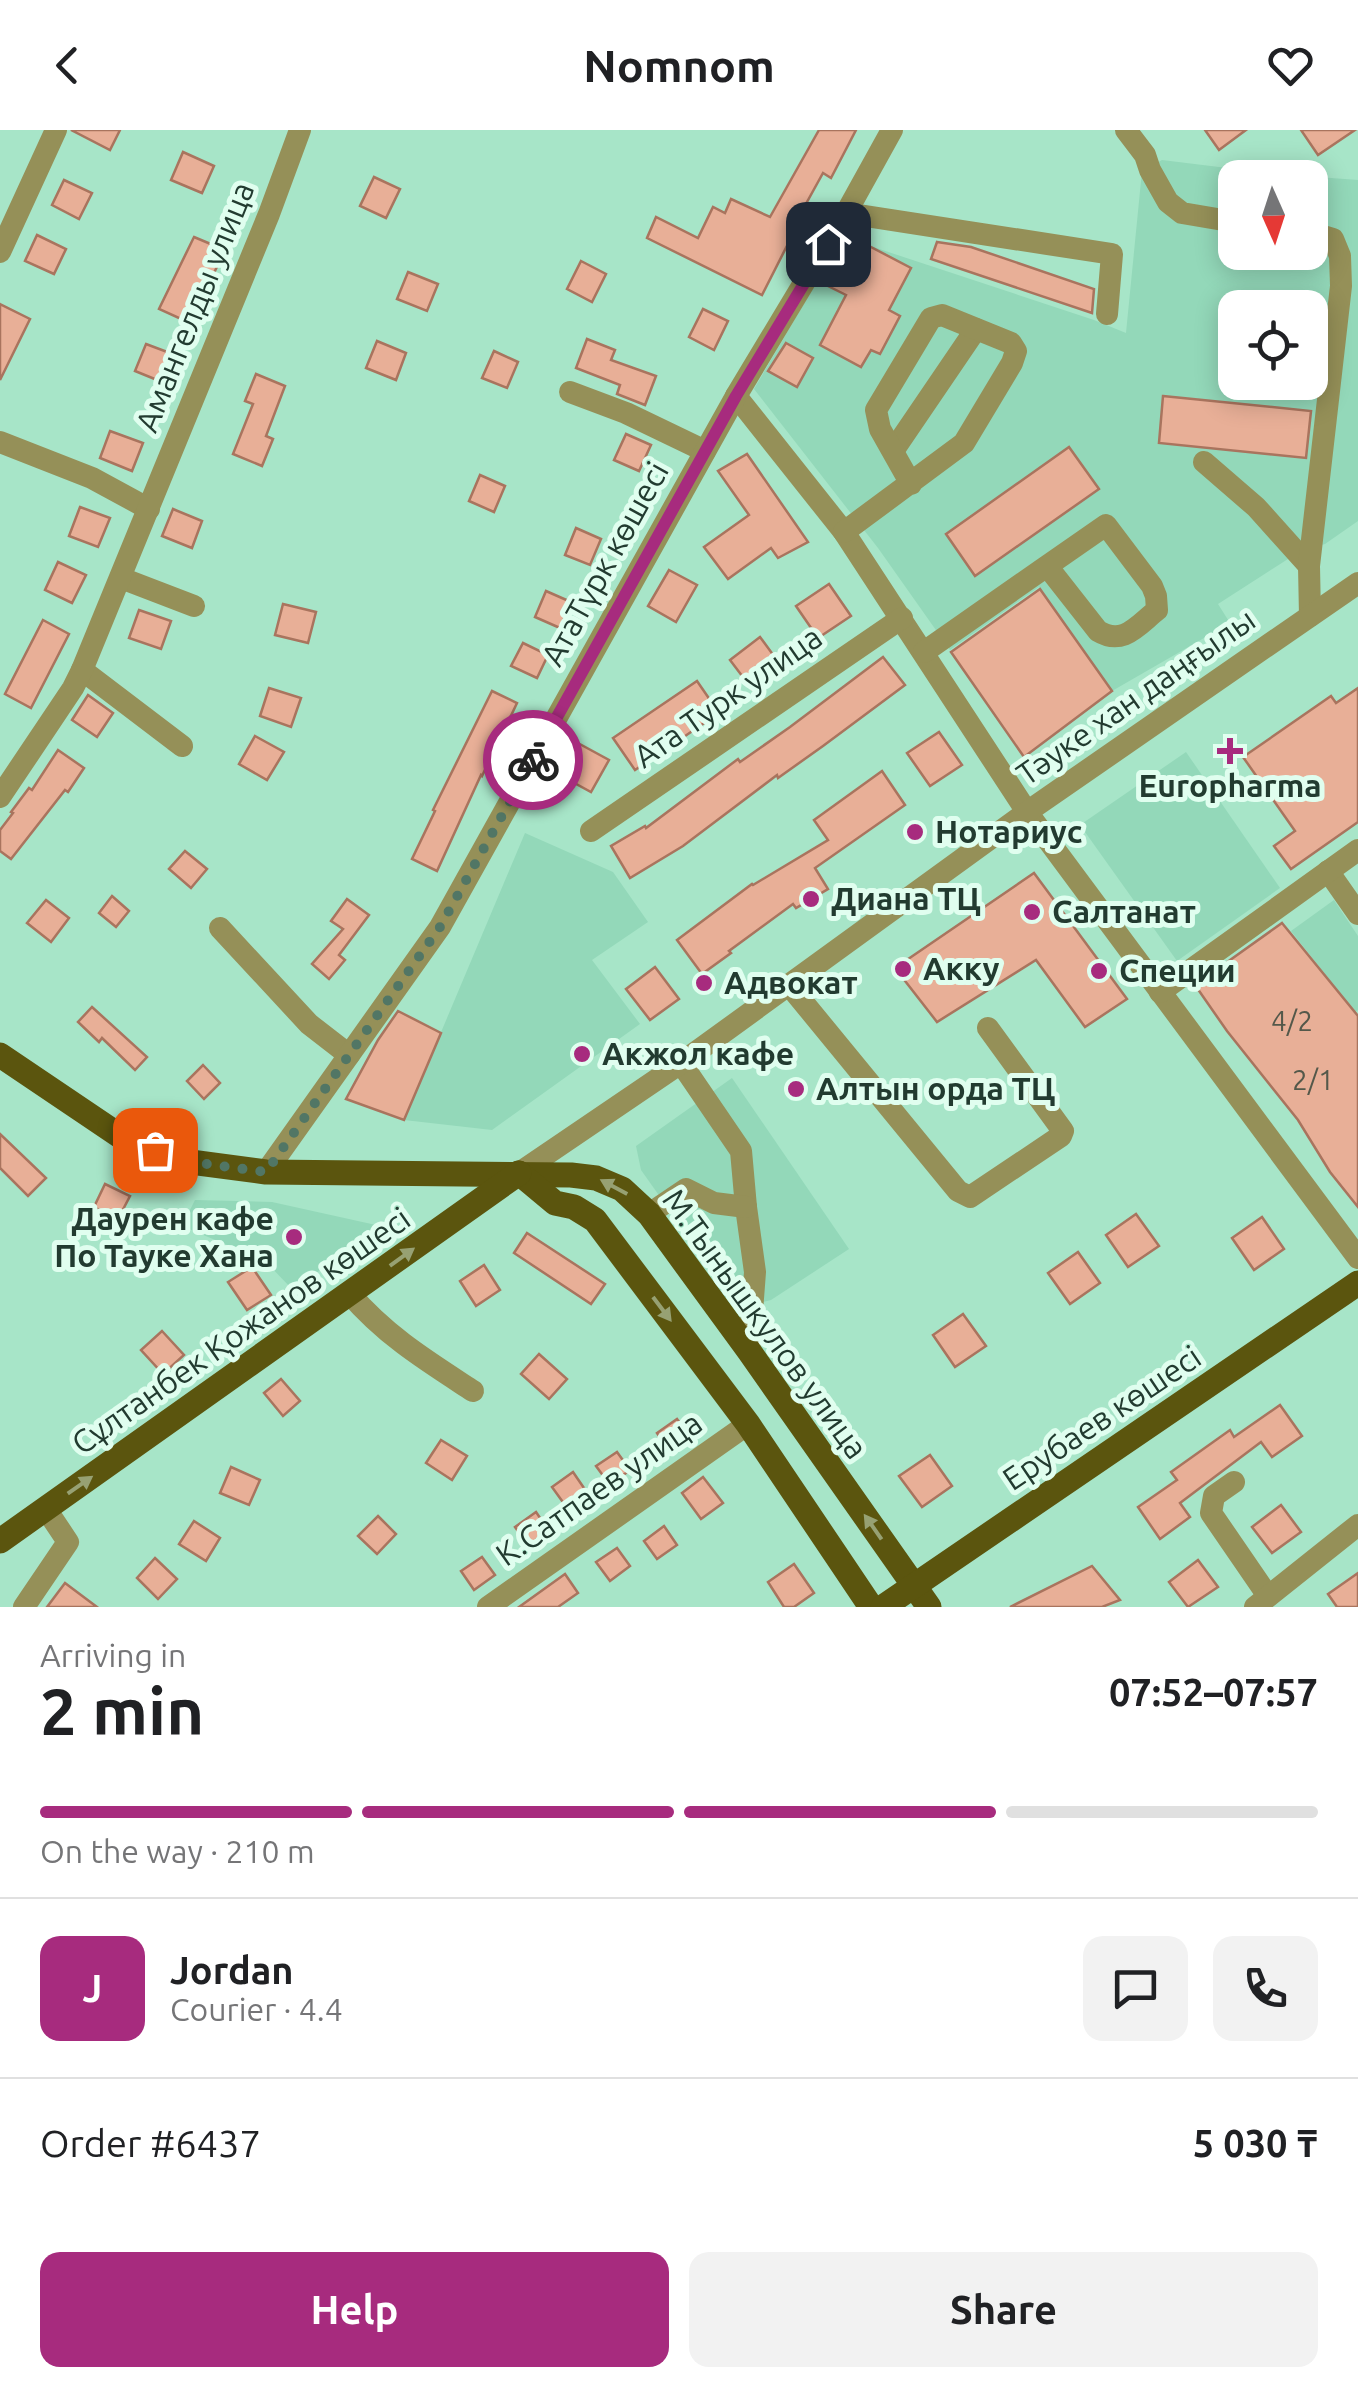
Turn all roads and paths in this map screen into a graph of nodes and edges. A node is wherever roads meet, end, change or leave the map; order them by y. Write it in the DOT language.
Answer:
graph roads {
  1 [pos="56,130"];
  2 [pos="300,130"];
  3 [pos="892,130"];
  4 [pos="1126,130"];
  5 [pos="846,213"];
  6 [pos="1218,219"];
  7 [pos="1328,237"];
  8 [pos="0,252"];
  9 [pos="1108,314"];
  10 [pos="976,329"];
  11 [pos="570,392"];
  12 [pos="736,396"];
  13 [pos="0,442"];
  14 [pos="705,451"];
  15 [pos="893,451"];
  16 [pos="1204,462"];
  17 [pos="911,484"];
  18 [pos="148,509"];
  19 [pos="844,532"];
  20 [pos="1047,566"];
  21 [pos="1309,566"];
  22 [pos="121,578"];
  23 [pos="1358,582"];
  24 [pos="194,606"];
  25 [pos="1310,616"];
  26 [pos="902,618"];
  27 [pos="924,652"];
  28 [pos="82,670"];
  29 [pos="182,746"];
  30 [pos="0,797"];
  31 [pos="1028,812"];
  32 [pos="591,830"];
  33 [pos="1358,850"];
  34 [pos="1328,871"];
  35 [pos="1358,914"];
  36 [pos="220,928"];
  37 [pos="789,985"];
  38 [pos="1160,992"];
  39 [pos="988,1028"];
  40 [pos="0,1055"];
  41 [pos="349,1055"];
  42 [pos="681,1062"];
  43 [pos="266,1172"];
  44 [pos="519,1173"];
  45 [pos="746,1207"];
  46 [pos="649,1214"];
  47 [pos="1358,1258"];
  48 [pos="1358,1283"];
  49 [pos="350,1294"];
  50 [pos="749,1351"];
  51 [pos="473,1391"];
  52 [pos="748,1424"];
  53 [pos="1234,1482"];
  54 [pos="46,1509"];
  55 [pos="1358,1525"];
  56 [pos="0,1541"];
  57 [pos="921,1597"];
  58 [pos="1261,1601"];
  59 [pos="24,1607"];
  60 [pos="488,1607"];
  61 [pos="871,1607"];
  62 [pos="883,1607"];
  1 -- 8 [label="street"];
  2 -- 18 [label="street, Амангелды улица"];
  3 -- 5 [label="street, АтаТүрк көшесі"];
  4 -- 6 [label="street"];
  5 -- 9 [label="street"];
  5 -- 12 [label="street, АтаТүрк көшесі"];
  7 -- 21 [label="street"];
  10 -- 15 [label="street"];
  10 -- 15 [label="street"];
  10 -- 17 [label="street"];
  11 -- 14 [label="street"];
  12 -- 14 [label="street, АтаТүрк көшесі"];
  12 -- 19 [label="street"];
  13 -- 18 [label="street"];
  14 -- 41 [label="street, АтаТүрк көшесі"];
  15 -- 17 [label="street"];
  16 -- 21 [label="street"];
  17 -- 19 [label="street"];
  18 -- 22 [label="street, Амангелды улица"];
  19 -- 26 [label="street"];
  20 -- 20 [label="street"];
  20 -- 27 [label="street"];
  21 -- 25 [label="street"];
  22 -- 24 [label="street"];
  22 -- 28 [label="street, Амангелды улица"];
  23 -- 25 [label="street, Тәуке хан даңғылы"];
  25 -- 31 [label="street, Тәуке хан даңғылы"];
  26 -- 27 [label="street"];
  26 -- 32 [label="street, Ата Турк улица"];
  27 -- 31 [label="street"];
  28 -- 29 [label="street"];
  28 -- 30 [label="street, Амангелды улица"];
  31 -- 37 [label="street, Тәуке хан даңғылы"];
  31 -- 38 [label="street"];
  33 -- 34 [label="street"];
  34 -- 35 [label="street"];
  34 -- 38 [label="street"];
  36 -- 41 [label="street"];
  37 -- 39 [label="street"];
  37 -- 42 [label="street, Тәуке хан даңғылы"];
  38 -- 47 [label="street"];
  40 -- 43 [label="main road"];
  41 -- 43 [label="street, АтаТүрк көшесі"];
  42 -- 44 [label="street, Тәуке хан даңғылы"];
  42 -- 45 [label="street"];
  43 -- 44 [label="main road"];
  46 -- 44 [label="main road, М.Тынышкулов улица, one-way"];
  49 -- 44 [label="main road, Сұлтанбек Қожанов көшесі, one-way"];
  44 -- 52 [label="main road, one-way"];
  45 -- 46 [label="street"];
  45 -- 50 [label="street"];
  46 -- 50 [label="main road, М.Тынышкулов улица"];
  48 -- 57 [label="main road, Ерубаев көшесі"];
  49 -- 51 [label="street"];
  54 -- 49 [label="main road, Сұлтанбек Қожанов көшесі, one-way"];
  57 -- 50 [label="main road, М.Тынышкулов улица, one-way"];
  52 -- 60 [label="street, К.Сатпаев улица"];
  52 -- 61 [label="main road"];
  53 -- 58 [label="street"];
  54 -- 56 [label="main road, Сұлтанбек Қожанов көшесі"];
  54 -- 59 [label="street"];
  55 -- 58 [label="street"];
  57 -- 62 [label="main road, Ерубаев көшесі"];
}
